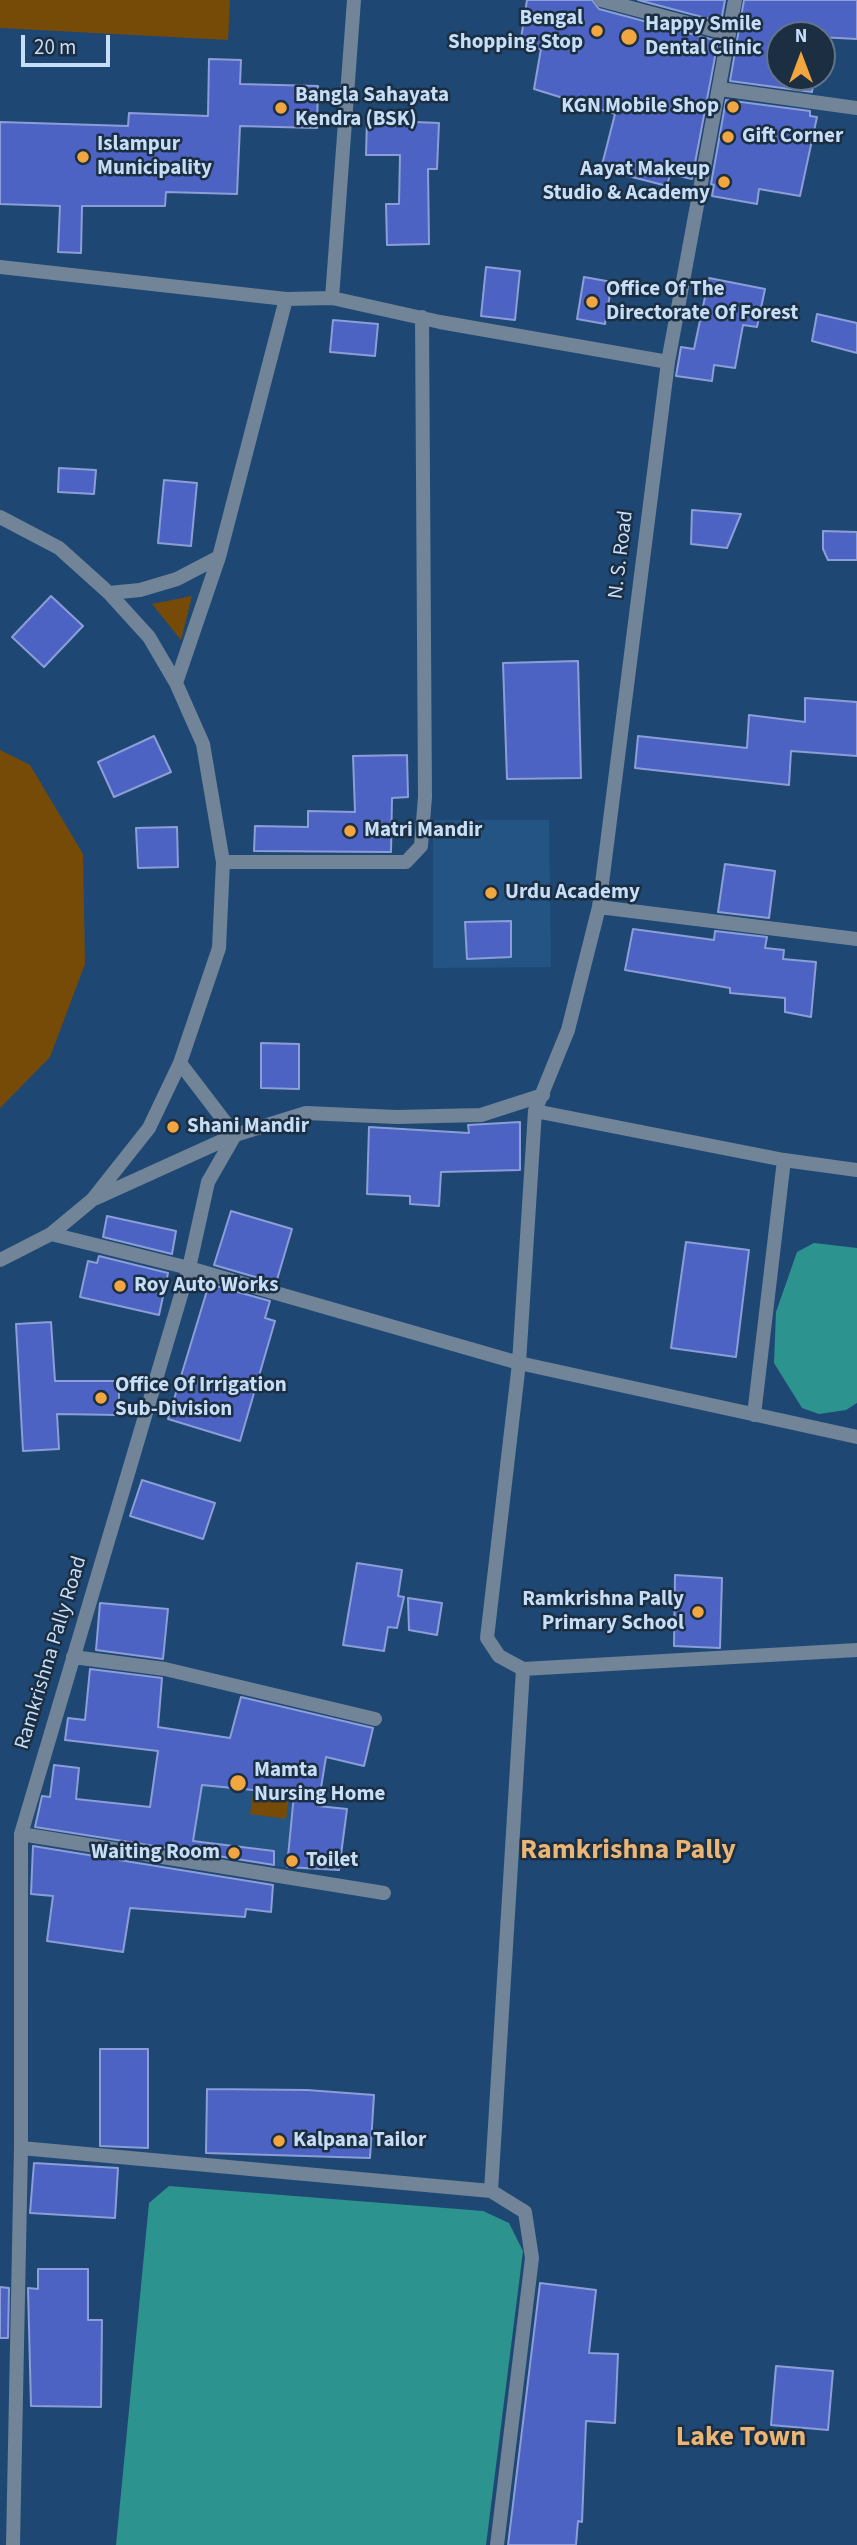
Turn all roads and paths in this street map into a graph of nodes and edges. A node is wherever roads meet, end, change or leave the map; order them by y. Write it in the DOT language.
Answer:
graph roads {
  1 [pos="354,0"];
  2 [pos="601,0"];
  3 [pos="735,0"];
  4 [pos="729,34"];
  5 [pos="720,89"];
  6 [pos="857,108"];
  7 [pos="0,267"];
  8 [pos="332,298"];
  9 [pos="286,299"];
  10 [pos="422,317"];
  11 [pos="668,362"];
  12 [pos="0,517"];
  13 [pos="219,557"];
  14 [pos="109,593"];
  15 [pos="176,683"];
  16 [pos="223,862"];
  17 [pos="598,907"];
  18 [pos="857,939"];
  19 [pos="180,1063"];
  20 [pos="543,1095"];
  21 [pos="535,1111"];
  22 [pos="235,1135"];
  23 [pos="784,1160"];
  24 [pos="857,1170"];
  25 [pos="92,1200"];
  26 [pos="51,1234"];
  27 [pos="0,1260"];
  28 [pos="189,1268"];
  29 [pos="519,1363"];
  30 [pos="754,1415"];
  31 [pos="857,1437"];
  32 [pos="857,1650"];
  33 [pos="73,1657"];
  34 [pos="523,1670"];
  35 [pos="375,1719"];
  36 [pos="20,1834"];
  37 [pos="384,1893"];
  38 [pos="21,2148"];
  39 [pos="491,2191"];
  40 [pos="13,2545"];
  41 [pos="497,2545"];
  1 -- 8 [label="street"];
  2 -- 4 [label="street"];
  3 -- 4 [label="street, N. S. Road"];
  4 -- 5 [label="street, N. S. Road"];
  5 -- 6 [label="street"];
  5 -- 11 [label="street, N. S. Road"];
  7 -- 9 [label="street"];
  8 -- 9 [label="street"];
  8 -- 10 [label="street"];
  9 -- 13 [label="street"];
  10 -- 11 [label="street"];
  10 -- 16 [label="street"];
  11 -- 17 [label="street, N. S. Road"];
  12 -- 14 [label="street"];
  13 -- 14 [label="street"];
  13 -- 15 [label="street"];
  14 -- 15 [label="street"];
  15 -- 16 [label="street"];
  16 -- 19 [label="street"];
  17 -- 18 [label="street"];
  17 -- 20 [label="street, N. S. Road"];
  19 -- 22 [label="street"];
  19 -- 25 [label="street"];
  20 -- 21 [label="street, N. S. Road"];
  20 -- 22 [label="street"];
  21 -- 23 [label="street"];
  21 -- 29 [label="street"];
  22 -- 25 [label="street"];
  22 -- 28 [label="street, Ramkrishna Pally Road"];
  23 -- 24 [label="street"];
  23 -- 30 [label="street"];
  25 -- 26 [label="street"];
  26 -- 27 [label="street"];
  26 -- 28 [label="street"];
  28 -- 29 [label="street"];
  28 -- 33 [label="street, Ramkrishna Pally Road"];
  29 -- 30 [label="street"];
  29 -- 34 [label="street"];
  30 -- 31 [label="street"];
  32 -- 34 [label="street"];
  33 -- 35 [label="street"];
  33 -- 36 [label="street, Ramkrishna Pally Road"];
  34 -- 39 [label="street"];
  36 -- 37 [label="street"];
  36 -- 38 [label="street, Ramkrishna Pally Road"];
  38 -- 39 [label="street"];
  38 -- 40 [label="street, Ramkrishna Pally Road"];
  39 -- 41 [label="street"];
}
